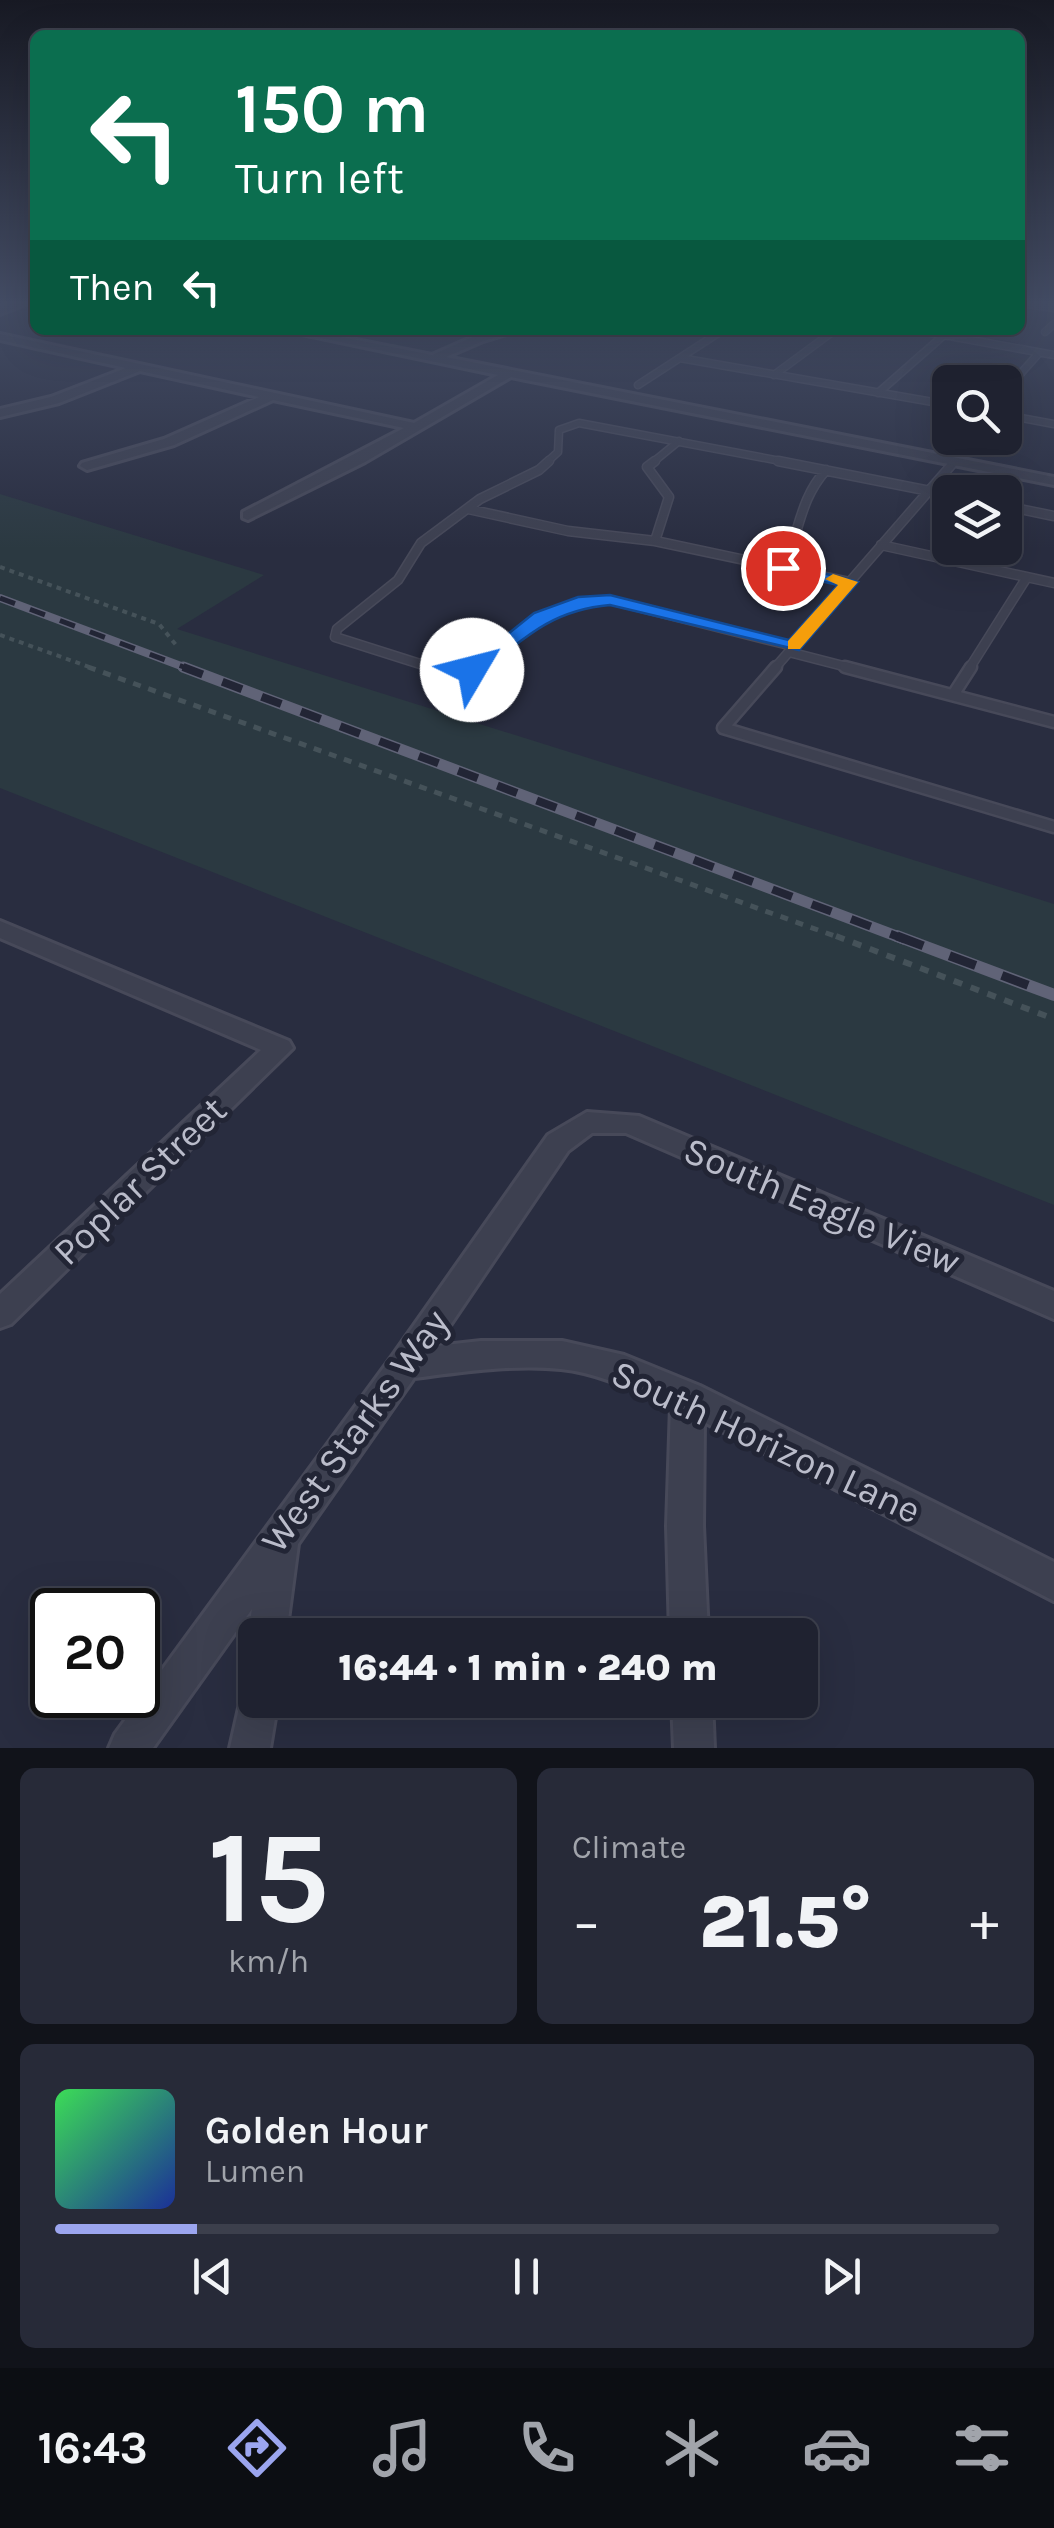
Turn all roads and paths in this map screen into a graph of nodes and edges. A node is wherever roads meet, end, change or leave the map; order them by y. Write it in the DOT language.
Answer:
graph roads {
  1 [pos="92,386"];
  2 [pos="224,386"];
  3 [pos="488,386"];
  4 [pos="573,386"];
  5 [pos="837,386"];
  6 [pos="886,386"];
  7 [pos="878,393"];
  8 [pos="271,396"];
  9 [pos="932,403"];
  10 [pos="0,413"];
  11 [pos="1022,418"];
  12 [pos="1054,424"];
  13 [pos="415,427"];
  14 [pos="678,441"];
  15 [pos="954,462"];
  16 [pos="88,466"];
  17 [pos="826,470"];
  18 [pos="1054,481"];
  19 [pos="929,490"];
  20 [pos="932,491"];
  21 [pos="468,509"];
  22 [pos="1022,509"];
  23 [pos="248,515"];
  24 [pos="1054,516"];
  25 [pos="655,541"];
  26 [pos="881,545"];
  27 [pos="0,567"];
  28 [pos="783,568"];
  29 [pos="1028,577"];
  30 [pos="849,582"];
  31 [pos="1054,583"];
  32 [pos="0,635"];
  33 [pos="176,645"];
  34 [pos="791,649"];
  35 [pos="953,695"];
  36 [pos="1054,722"];
  37 [pos="1054,826"];
  38 [pos="0,929"];
  39 [pos="1054,1019"];
  40 [pos="587,1122"];
  41 [pos="1054,1305"];
  42 [pos="0,1314"];
  43 [pos="405,1365"];
  44 [pos="688,1397"];
  45 [pos="280,1535"];
  46 [pos="1054,1582"];
  47 [pos="269,1618"];
  48 [pos="689,1618"];
  49 [pos="255,1718"];
  50 [pos="693,1718"];
  51 [pos="129,1748"];
  52 [pos="250,1748"];
  53 [pos="694,1748"];
  1 -- 10 [label="street"];
  2 -- 8 [label="street"];
  3 -- 13 [label="street"];
  4 -- 15 [label="street"];
  5 -- 7 [label="lane"];
  6 -- 7 [label="lane"];
  7 -- 9 [label="lane"];
  8 -- 13 [label="street"];
  8 -- 16 [label="street"];
  11 -- 12 [label="lane"];
  13 -- 23 [label="street"];
  14 -- 17 [label="lane"];
  14 -- 21 [label="lane"];
  14 -- 25 [label="lane"];
  15 -- 18 [label="street"];
  15 -- 19 [label="lane"];
  17 -- 19 [label="lane"];
  17 -- 28 [label="lane"];
  19 -- 20 [label="lane"];
  19 -- 26 [label="lane"];
  21 -- 25 [label="lane"];
  21 -- 34 [label="lane"];
  22 -- 24 [label="lane"];
  25 -- 28 [label="lane"];
  26 -- 29 [label="lane"];
  26 -- 30 [label="lane"];
  27 -- 33 [label="path"];
  28 -- 30 [label="lane"];
  29 -- 31 [label="lane"];
  29 -- 35 [label="lane"];
  30 -- 34 [label="lane"];
  32 -- 39 [label="path"];
  34 -- 35 [label="lane"];
  34 -- 37 [label="lane"];
  35 -- 36 [label="lane"];
  38 -- 42 [label="street, Poplar Street"];
  40 -- 41 [label="street, South Eagle View"];
  40 -- 43 [label="street, West Starks Way"];
  43 -- 44 [label="street, South Horizon Lane"];
  43 -- 45 [label="street, West Starks Way"];
  44 -- 46 [label="street, South Horizon Lane"];
  44 -- 48 [label="street"];
  45 -- 47 [label="street"];
  45 -- 51 [label="street, West Starks Way"];
  49 -- 52 [label="street"];
  50 -- 53 [label="street"];
}
